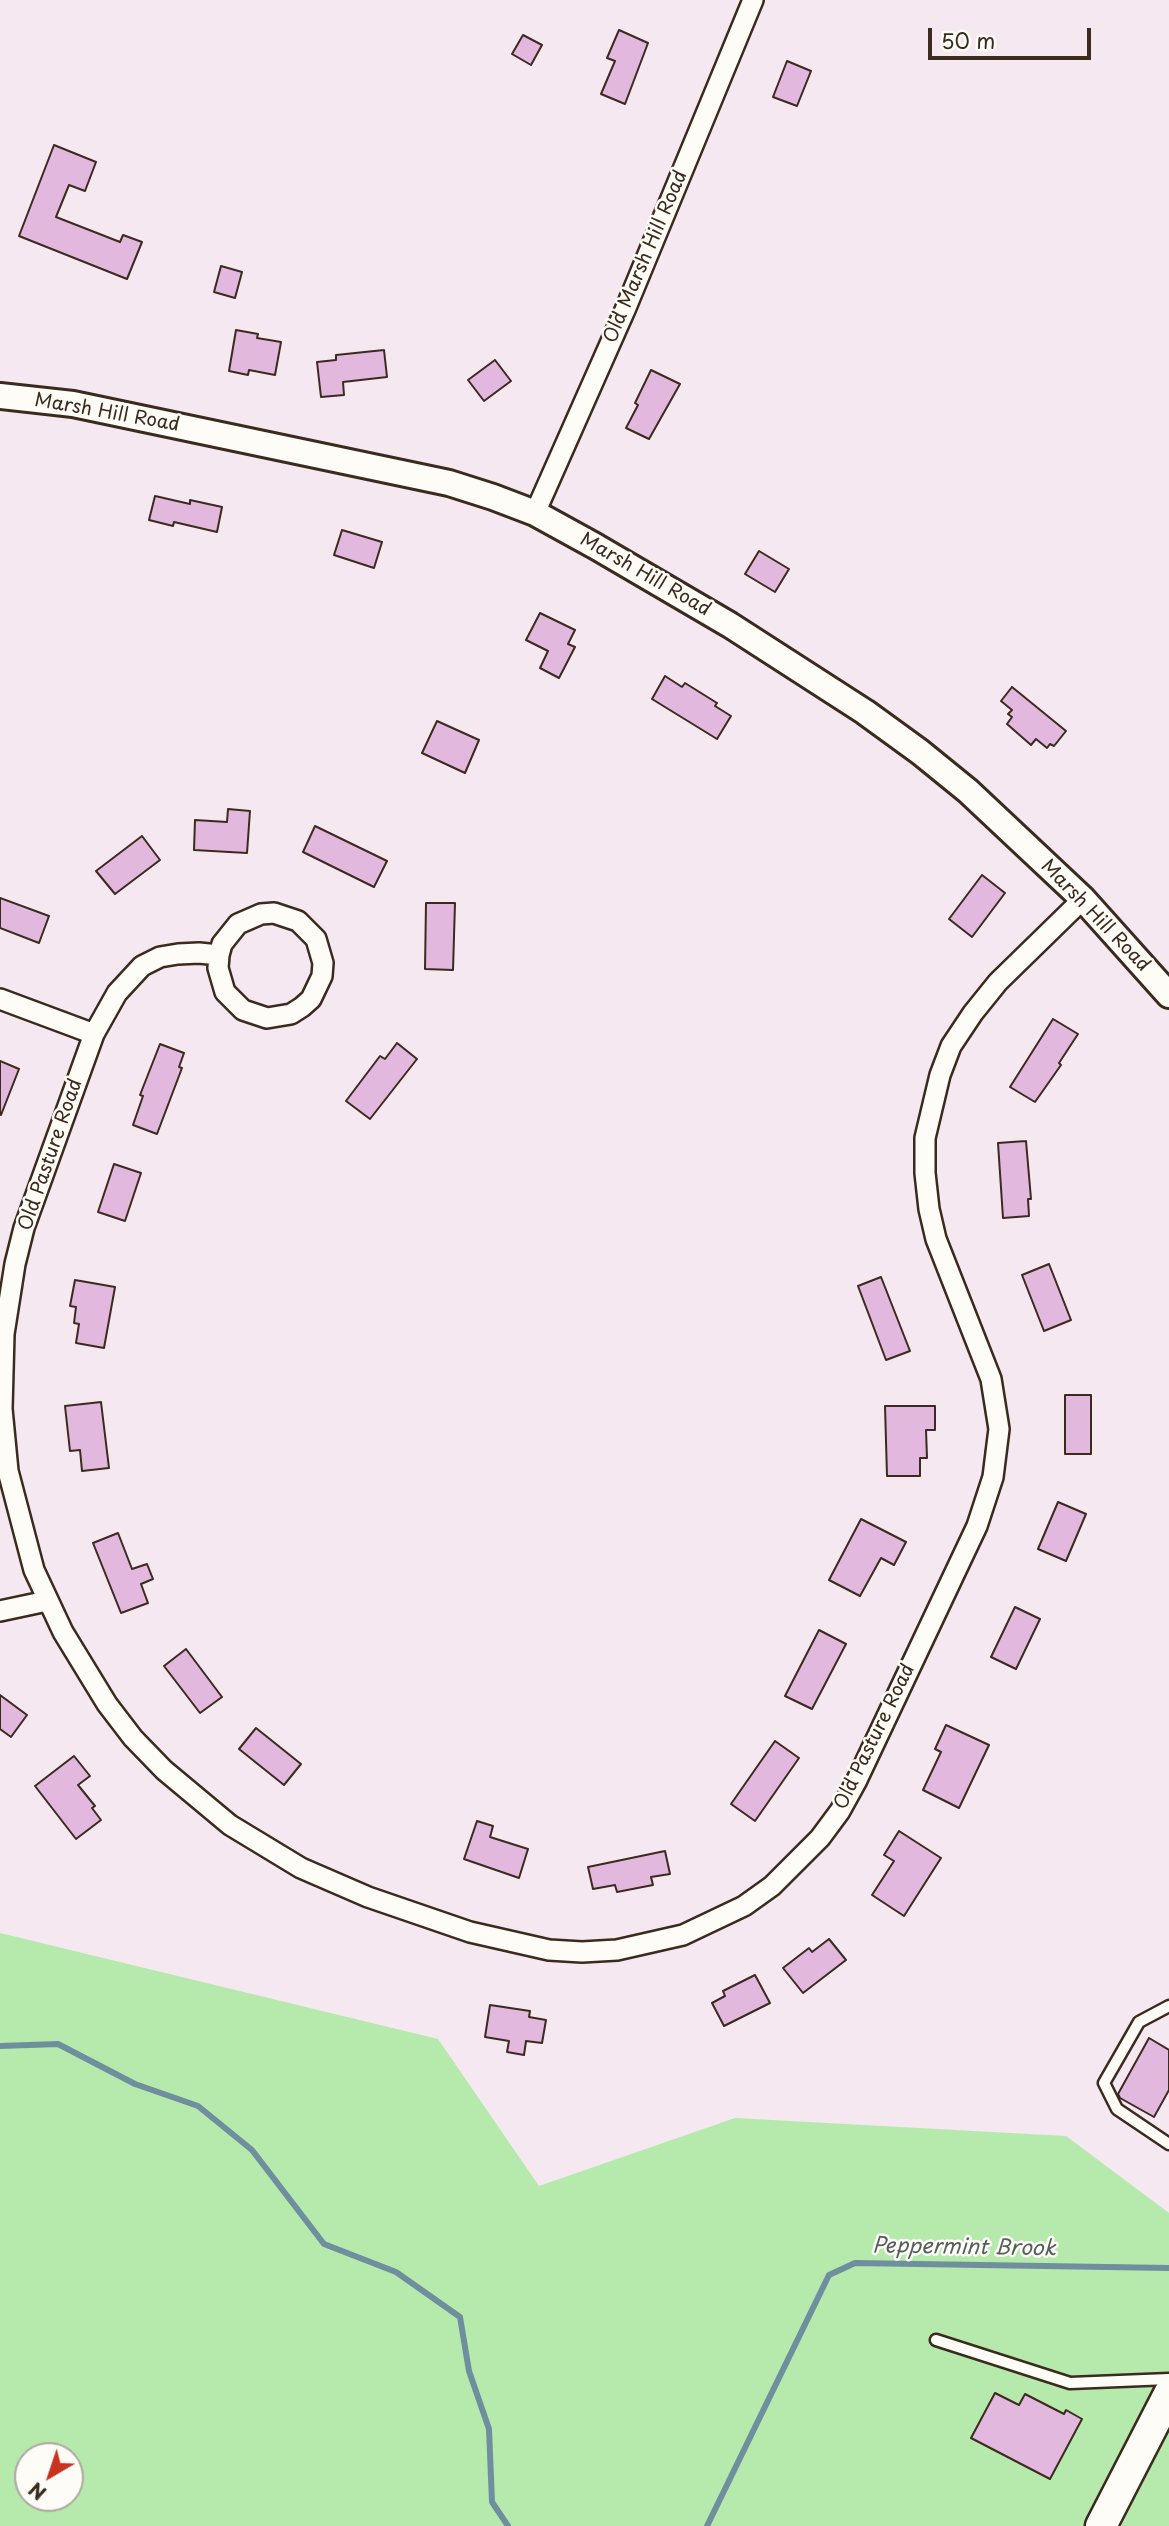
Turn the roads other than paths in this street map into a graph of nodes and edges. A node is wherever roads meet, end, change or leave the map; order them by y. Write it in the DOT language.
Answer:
graph roads {
  1 [pos="752,0"];
  2 [pos="0,396"];
  3 [pos="535,513"];
  4 [pos="1083,899"];
  5 [pos="219,956"];
  6 [pos="1169,995"];
  7 [pos="0,999"];
  8 [pos="94,1034"];
  9 [pos="47,1601"];
  10 [pos="0,1611"];
  11 [pos="1169,2006"];
  12 [pos="1169,2144"];
  13 [pos="936,2340"];
  14 [pos="1169,2379"];
  15 [pos="1169,2394"];
  16 [pos="1101,2526"];
  1 -- 3 [label="street, Old Marsh Hill Road"];
  2 -- 3 [label="street, Marsh Hill Road"];
  3 -- 4 [label="street, Marsh Hill Road"];
  4 -- 6 [label="street, Marsh Hill Road"];
  4 -- 9 [label="street, Old Pasture Road"];
  5 -- 5 [label="street"];
  5 -- 8 [label="street, Old Pasture Road"];
  7 -- 8 [label="street"];
  8 -- 9 [label="street, Old Pasture Road"];
  9 -- 10 [label="street"];
  11 -- 12 [label="lane"];
  13 -- 14 [label="lane"];
  15 -- 16 [label="main road"];
}
